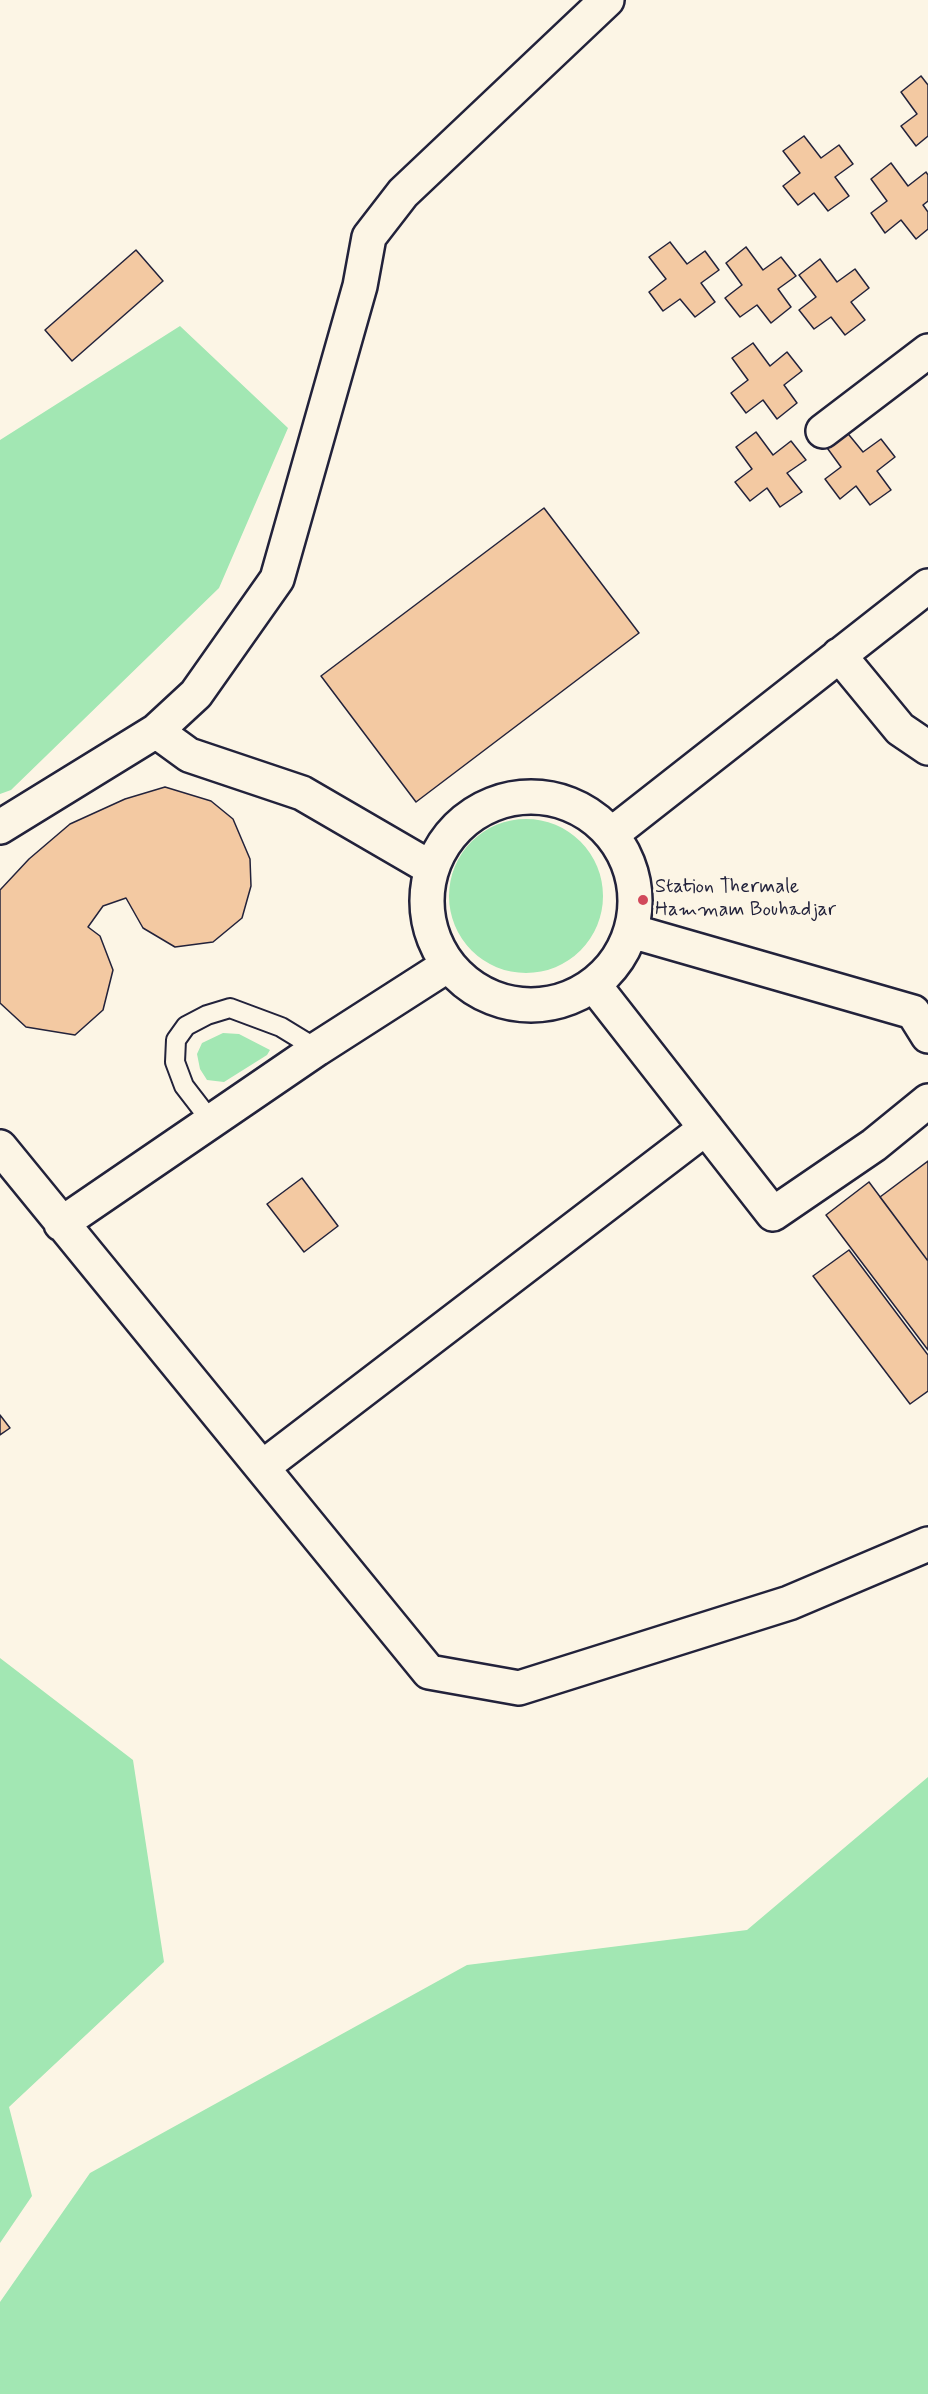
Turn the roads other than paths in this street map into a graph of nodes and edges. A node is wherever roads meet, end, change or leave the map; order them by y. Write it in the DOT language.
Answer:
graph roads {
  1 [pos="608,0"];
  2 [pos="928,351"];
  3 [pos="823,431"];
  4 [pos="928,586"];
  5 [pos="839,655"];
  6 [pos="156,731"];
  7 [pos="928,748"];
  8 [pos="0,827"];
  9 [pos="612,834"];
  10 [pos="431,868"];
  11 [pos="631,931"];
  12 [pos="448,965"];
  13 [pos="594,985"];
  14 [pos="928,1036"];
  15 [pos="317,1048"];
  16 [pos="928,1101"];
  17 [pos="211,1121"];
  18 [pos="706,1128"];
  19 [pos="0,1147"];
  20 [pos="61,1224"];
  21 [pos="264,1466"];
  22 [pos="928,1544"];
  1 -- 6 [label="street"];
  2 -- 3 [label="street"];
  4 -- 5 [label="street"];
  5 -- 7 [label="street"];
  5 -- 9 [label="street"];
  6 -- 8 [label="street"];
  6 -- 10 [label="street"];
  9 -- 10 [label="street"];
  9 -- 11 [label="street"];
  10 -- 12 [label="street"];
  11 -- 13 [label="street"];
  11 -- 14 [label="street"];
  12 -- 13 [label="street"];
  12 -- 15 [label="street"];
  13 -- 18 [label="street"];
  15 -- 17 [label="street"];
  15 -- 17 [label="lane"];
  16 -- 18 [label="street"];
  17 -- 20 [label="street"];
  18 -- 21 [label="street"];
  19 -- 20 [label="street"];
  20 -- 21 [label="street"];
  21 -- 22 [label="street"];
}
